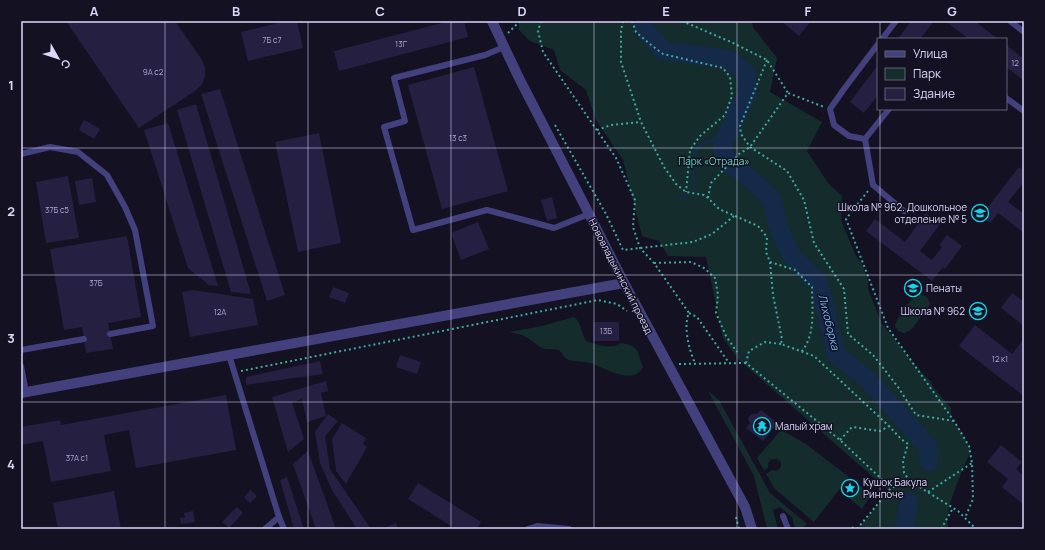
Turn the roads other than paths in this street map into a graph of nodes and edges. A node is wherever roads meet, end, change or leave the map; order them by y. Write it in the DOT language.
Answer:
graph roads {
  1 [pos="492,21"];
  2 [pos="896,21"];
  3 [pos="1010,21"];
  4 [pos="1024,32"];
  5 [pos="883,38"];
  6 [pos="502,44"];
  7 [pos="877,45"];
  8 [pos="1007,99"];
  9 [pos="887,110"];
  10 [pos="1024,111"];
  11 [pos="865,139"];
  12 [pos="21,154"];
  13 [pos="904,211"];
  14 [pos="589,214"];
  15 [pos="624,283"];
  16 [pos="110,334"];
  17 [pos="84,339"];
  18 [pos="21,350"];
  19 [pos="229,355"];
  20 [pos="21,366"];
  21 [pos="24,393"];
  22 [pos="783,516"];
  23 [pos="279,517"];
  24 [pos="265,529"];
  25 [pos="284,529"];
  26 [pos="528,529"];
  27 [pos="569,529"];
  28 [pos="752,529"];
  29 [pos="788,529"];
  1 -- 6 [label="street, Нововладыкинский проезд"];
  2 -- 5 [label="lane"];
  3 -- 4 [label="lane"];
  6 -- 14 [label="street, Нововладыкинский проезд"];
  6 -- 14 [label="lane"];
  7 -- 11 [label="lane"];
  8 -- 10 [label="lane"];
  9 -- 11 [label="lane"];
  11 -- 13 [label="lane"];
  12 -- 16 [label="lane"];
  14 -- 15 [label="street, Нововладыкинский проезд"];
  15 -- 19 [label="street"];
  15 -- 28 [label="street, Нововладыкинский проезд"];
  17 -- 18 [label="lane"];
  19 -- 21 [label="street"];
  19 -- 23 [label="lane"];
  20 -- 21 [label="lane"];
  22 -- 29 [label="lane"];
  23 -- 24 [label="lane"];
  23 -- 25 [label="lane"];
  26 -- 27 [label="lane"];
}
